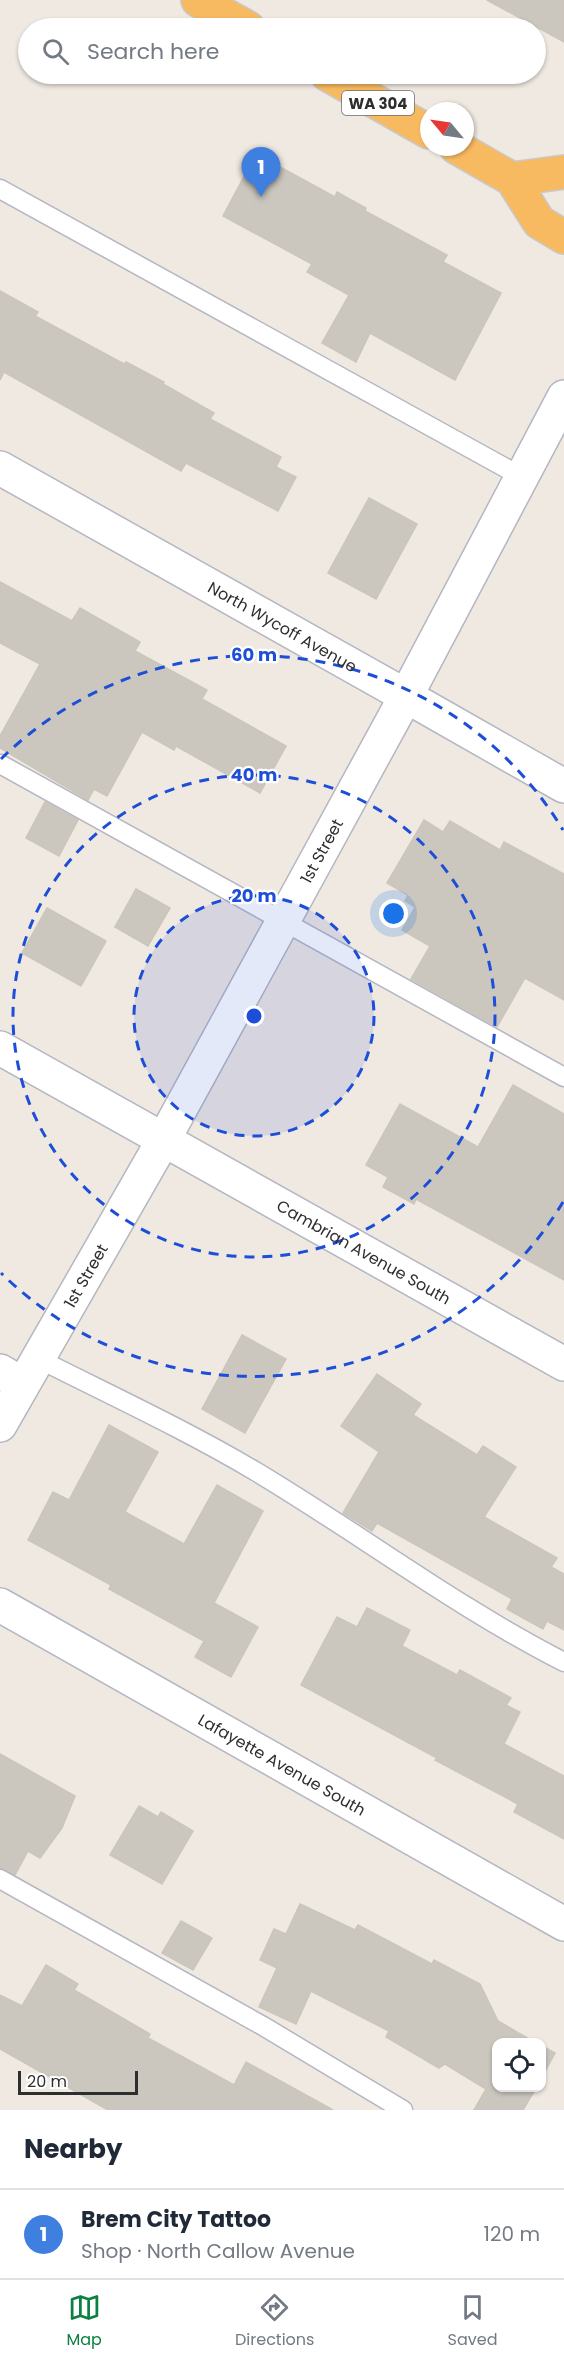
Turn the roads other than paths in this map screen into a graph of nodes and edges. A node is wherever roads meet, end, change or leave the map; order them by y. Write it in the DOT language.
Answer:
graph roads {
  1 [pos="198,0"];
  2 [pos="230,18"];
  3 [pos="345,84"];
  4 [pos="420,127"];
  5 [pos="472,156"];
  6 [pos="564,172"];
  7 [pos="512,179"];
  8 [pos="0,189"];
  9 [pos="564,237"];
  10 [pos="564,397"];
  11 [pos="0,468"];
  12 [pos="522,477"];
  13 [pos="406,696"];
  14 [pos="0,764"];
  15 [pos="564,786"];
  16 [pos="283,920"];
  17 [pos="0,1048"];
  18 [pos="564,1077"];
  19 [pos="164,1139"];
  20 [pos="564,1364"];
  21 [pos="20,1371"];
  22 [pos="0,1425"];
  23 [pos="0,1605"];
  24 [pos="564,1662"];
  25 [pos="0,1879"];
  26 [pos="564,1924"];
  27 [pos="403,2110"];
  1 -- 2 [label="highway"];
  3 -- 4 [label="highway, WA 304"];
  5 -- 7 [label="highway"];
  6 -- 7 [label="highway"];
  7 -- 9 [label="highway"];
  8 -- 12 [label="lane"];
  10 -- 12 [label="street, 1st Street"];
  11 -- 13 [label="street, North Wycoff Avenue"];
  12 -- 13 [label="street, 1st Street"];
  13 -- 15 [label="street, North Wycoff Avenue"];
  13 -- 16 [label="street, 1st Street"];
  14 -- 16 [label="lane"];
  16 -- 18 [label="lane"];
  16 -- 19 [label="street, 1st Street"];
  17 -- 19 [label="street, Cambrian Avenue South"];
  19 -- 20 [label="street, Cambrian Avenue South"];
  19 -- 21 [label="street, 1st Street"];
  21 -- 22 [label="street, 1st Street"];
  21 -- 24 [label="lane"];
  23 -- 26 [label="street, Lafayette Avenue South"];
  25 -- 27 [label="lane"];
}
